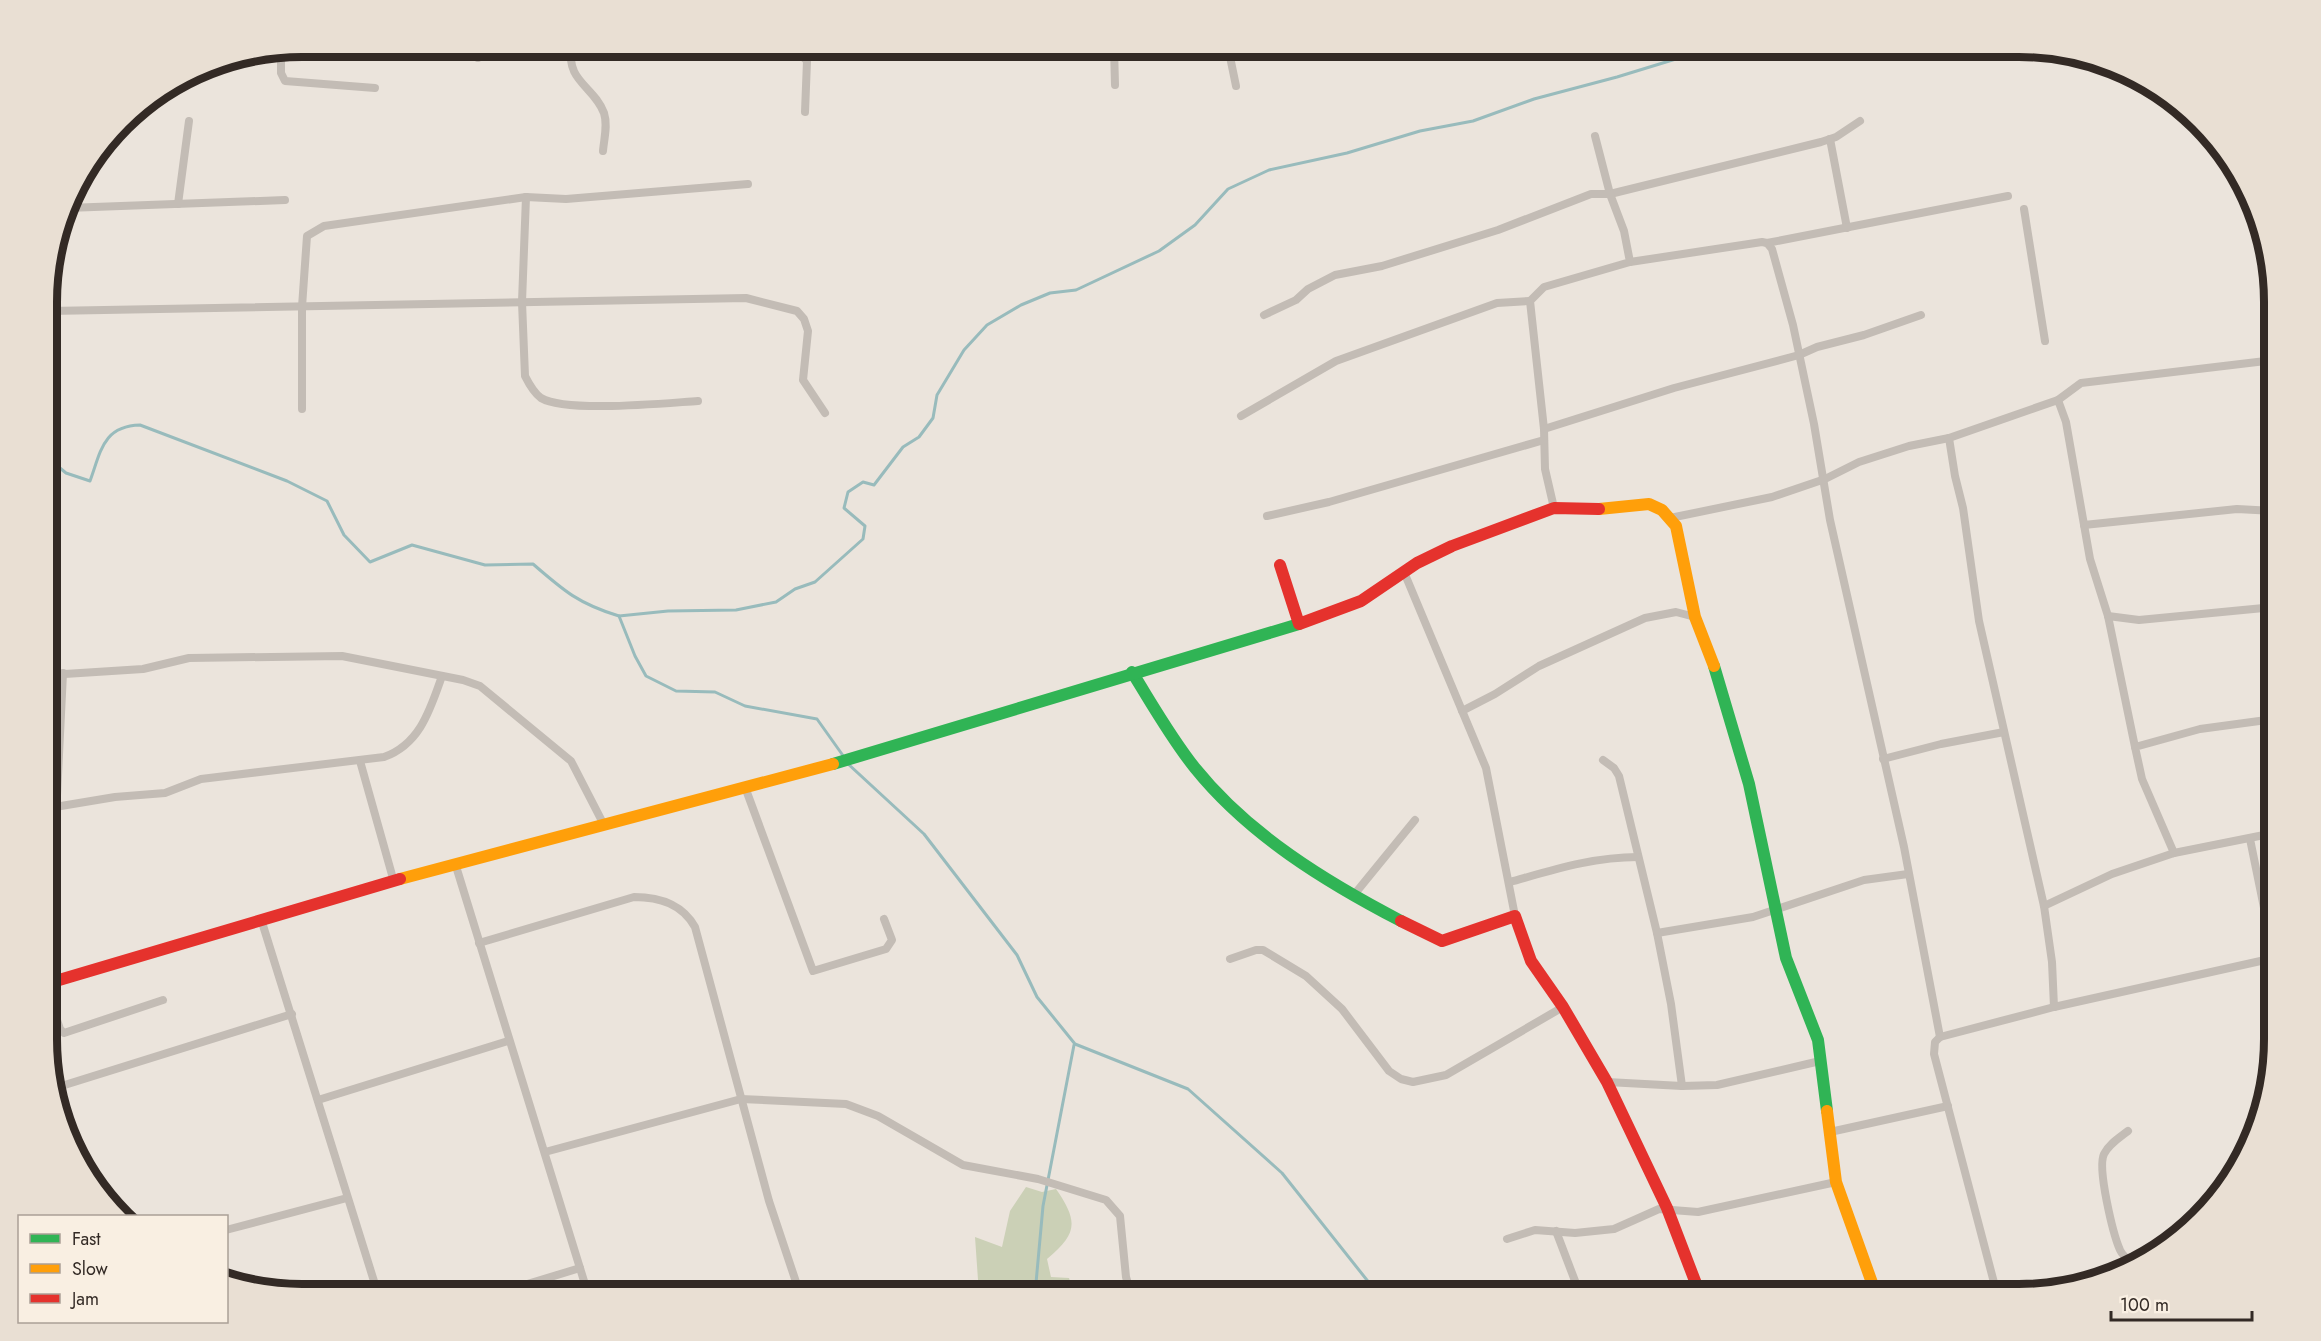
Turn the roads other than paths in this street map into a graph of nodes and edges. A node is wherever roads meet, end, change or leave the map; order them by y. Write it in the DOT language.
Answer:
graph roads {
  1 [pos="570,57"];
  2 [pos="803,57"];
  3 [pos="1114,57"];
  4 [pos="1230,57"];
  5 [pos="281,58"];
  6 [pos="1115,85"];
  7 [pos="1236,86"];
  8 [pos="375,88"];
  9 [pos="805,111"];
  10 [pos="189,121"];
  11 [pos="1860,121"];
  12 [pos="1595,136"];
  13 [pos="1830,139"];
  14 [pos="603,151"];
  15 [pos="748,184"];
  16 [pos="1610,194"];
  17 [pos="2008,196"];
  18 [pos="526,197"];
  19 [pos="285,200"];
  20 [pos="178,204"];
  21 [pos="76,208"];
  22 [pos="2024,209"];
  23 [pos="1847,228"];
  24 [pos="1767,243"];
  25 [pos="1630,262"];
  26 [pos="1530,301"];
  27 [pos="522,302"];
  28 [pos="302,307"];
  29 [pos="57,311"];
  30 [pos="1264,315"];
  31 [pos="1921,315"];
  32 [pos="2045,340"];
  33 [pos="1799,356"];
  34 [pos="2264,361"];
  35 [pos="2058,400"];
  36 [pos="698,401"];
  37 [pos="302,409"];
  38 [pos="825,413"];
  39 [pos="1241,416"];
  40 [pos="1544,429"];
  41 [pos="1949,438"];
  42 [pos="1544,440"];
  43 [pos="1825,479"];
  44 [pos="1554,508"];
  45 [pos="2264,510"];
  46 [pos="1267,516"];
  47 [pos="1670,518"];
  48 [pos="2084,525"];
  49 [pos="1280,565"];
  50 [pos="1404,572"];
  51 [pos="2264,608"];
  52 [pos="2108,616"];
  53 [pos="1695,617"];
  54 [pos="1299,624"];
  55 [pos="1132,672"];
  56 [pos="63,673"];
  57 [pos="57,674"];
  58 [pos="442,676"];
  59 [pos="1462,711"];
  60 [pos="2264,720"];
  61 [pos="2004,732"];
  62 [pos="2135,747"];
  63 [pos="1883,759"];
  64 [pos="1603,760"];
  65 [pos="360,761"];
  66 [pos="745,787"];
  67 [pos="57,788"];
  68 [pos="57,807"];
  69 [pos="1415,820"];
  70 [pos="604,825"];
  71 [pos="2264,836"];
  72 [pos="2250,839"];
  73 [pos="2174,853"];
  74 [pos="1638,857"];
  75 [pos="455,863"];
  76 [pos="1908,874"];
  77 [pos="394,882"];
  78 [pos="1510,882"];
  79 [pos="1353,896"];
  80 [pos="2044,906"];
  81 [pos="1775,908"];
  82 [pos="2264,908"];
  83 [pos="1515,916"];
  84 [pos="884,919"];
  85 [pos="261,920"];
  86 [pos="1657,933"];
  87 [pos="479,942"];
  88 [pos="1230,959"];
  89 [pos="2264,961"];
  90 [pos="57,981"];
  91 [pos="163,1000"];
  92 [pos="1563,1007"];
  93 [pos="2054,1007"];
  94 [pos="292,1014"];
  95 [pos="57,1020"];
  96 [pos="1940,1037"];
  97 [pos="508,1041"];
  98 [pos="1820,1061"];
  99 [pos="1607,1082"];
  100 [pos="62,1086"];
  101 [pos="1682,1086"];
  102 [pos="741,1099"];
  103 [pos="318,1100"];
  104 [pos="1948,1106"];
  105 [pos="2128,1131"];
  106 [pos="1830,1132"];
  107 [pos="545,1152"];
  108 [pos="1836,1182"];
  109 [pos="347,1198"];
  110 [pos="1667,1208"];
  111 [pos="228,1229"];
  112 [pos="1556,1230"];
  113 [pos="1507,1239"];
  114 [pos="2127,1259"];
  115 [pos="580,1268"];
  116 [pos="375,1284"];
  117 [pos="528,1284"];
  118 [pos="585,1284"];
  119 [pos="796,1284"];
  120 [pos="1128,1284"];
  121 [pos="1576,1284"];
  122 [pos="1696,1284"];
  123 [pos="1872,1284"];
  124 [pos="1994,1284"];
  1 -- 14 [label="street"];
  2 -- 9 [label="street"];
  3 -- 6 [label="street"];
  4 -- 7 [label="street"];
  5 -- 8 [label="street"];
  10 -- 20 [label="street"];
  11 -- 13 [label="street"];
  12 -- 16 [label="street"];
  13 -- 16 [label="street"];
  13 -- 23 [label="street"];
  15 -- 18 [label="street"];
  16 -- 25 [label="street"];
  16 -- 30 [label="street"];
  17 -- 23 [label="street"];
  18 -- 27 [label="street"];
  18 -- 28 [label="street"];
  19 -- 20 [label="street"];
  20 -- 21 [label="street"];
  22 -- 32 [label="street"];
  23 -- 24 [label="street"];
  24 -- 25 [label="street"];
  24 -- 33 [label="street"];
  25 -- 26 [label="street"];
  26 -- 39 [label="street"];
  26 -- 40 [label="street"];
  27 -- 28 [label="street"];
  27 -- 36 [label="street"];
  27 -- 38 [label="street"];
  28 -- 29 [label="street"];
  28 -- 37 [label="street"];
  31 -- 33 [label="street"];
  33 -- 40 [label="street"];
  33 -- 43 [label="street"];
  34 -- 35 [label="street"];
  35 -- 41 [label="street"];
  35 -- 48 [label="street"];
  40 -- 42 [label="street"];
  41 -- 43 [label="street"];
  41 -- 61 [label="street"];
  42 -- 44 [label="street"];
  42 -- 46 [label="street"];
  43 -- 47 [label="street"];
  43 -- 63 [label="street"];
  44 -- 47 [label="street"];
  44 -- 50 [label="street"];
  45 -- 48 [label="street"];
  47 -- 53 [label="street"];
  48 -- 52 [label="street"];
  49 -- 54 [label="street"];
  50 -- 54 [label="street"];
  50 -- 59 [label="street"];
  51 -- 52 [label="street"];
  52 -- 62 [label="street"];
  53 -- 59 [label="street"];
  53 -- 81 [label="street"];
  54 -- 55 [label="street"];
  55 -- 66 [label="street"];
  55 -- 79 [label="street"];
  56 -- 57 [label="street"];
  56 -- 58 [label="street"];
  56 -- 67 [label="street"];
  58 -- 65 [label="street"];
  58 -- 70 [label="street"];
  59 -- 78 [label="street"];
  60 -- 62 [label="street"];
  61 -- 63 [label="street"];
  61 -- 80 [label="street"];
  62 -- 73 [label="street"];
  63 -- 76 [label="street"];
  64 -- 74 [label="street"];
  65 -- 68 [label="street"];
  65 -- 77 [label="street"];
  66 -- 70 [label="street"];
  66 -- 84 [label="street"];
  69 -- 79 [label="street"];
  70 -- 75 [label="street"];
  71 -- 72 [label="street"];
  72 -- 73 [label="street"];
  72 -- 82 [label="street"];
  73 -- 80 [label="street"];
  74 -- 78 [label="street"];
  74 -- 86 [label="street"];
  75 -- 77 [label="street"];
  75 -- 87 [label="street"];
  76 -- 81 [label="street"];
  76 -- 96 [label="street"];
  77 -- 85 [label="street"];
  78 -- 83 [label="street"];
  79 -- 83 [label="street"];
  80 -- 93 [label="street"];
  81 -- 86 [label="street"];
  81 -- 98 [label="street"];
  83 -- 92 [label="street"];
  85 -- 90 [label="street"];
  85 -- 94 [label="street"];
  86 -- 101 [label="street"];
  87 -- 97 [label="street"];
  87 -- 102 [label="street"];
  88 -- 92 [label="street"];
  89 -- 93 [label="street"];
  91 -- 95 [label="street"];
  92 -- 99 [label="street"];
  93 -- 96 [label="street"];
  94 -- 100 [label="street"];
  94 -- 103 [label="street"];
  96 -- 104 [label="street"];
  97 -- 103 [label="street"];
  97 -- 107 [label="street"];
  98 -- 101 [label="street"];
  98 -- 106 [label="street"];
  99 -- 101 [label="street"];
  99 -- 110 [label="street"];
  102 -- 107 [label="street"];
  102 -- 119 [label="street"];
  102 -- 120 [label="street"];
  103 -- 109 [label="street"];
  104 -- 106 [label="street"];
  104 -- 124 [label="street"];
  105 -- 114 [label="street"];
  106 -- 108 [label="street"];
  107 -- 115 [label="street"];
  108 -- 110 [label="street"];
  108 -- 123 [label="street"];
  109 -- 111 [label="street"];
  109 -- 116 [label="street"];
  110 -- 112 [label="street"];
  110 -- 122 [label="street"];
  112 -- 113 [label="street"];
  112 -- 121 [label="street"];
  115 -- 117 [label="street"];
  115 -- 118 [label="street"];
}
